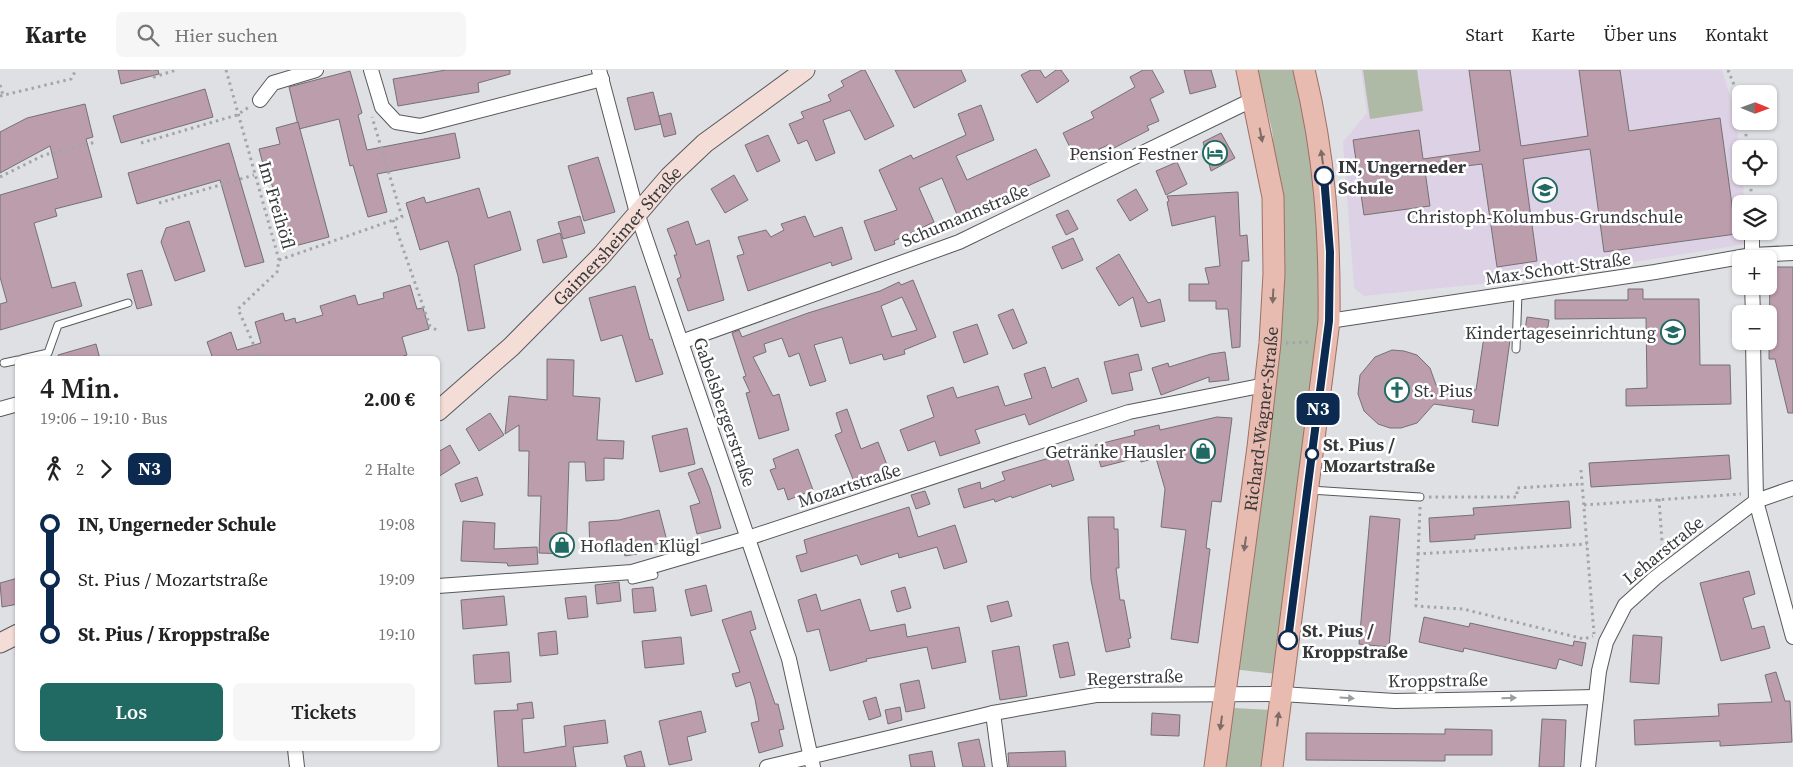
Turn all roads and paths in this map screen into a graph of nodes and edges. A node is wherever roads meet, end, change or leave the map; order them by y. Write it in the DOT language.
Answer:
graph roads {
  1 [pos="76,70"];
  2 [pos="152,70"];
  3 [pos="176,70"];
  4 [pos="226,70"];
  5 [pos="316,70"];
  6 [pos="371,70"];
  7 [pos="805,70"];
  8 [pos="1246,70"];
  9 [pos="1304,70"];
  10 [pos="1728,70"];
  11 [pos="601,74"];
  12 [pos="0,85"];
  13 [pos="1734,85"];
  14 [pos="1,95"];
  15 [pos="1254,99"];
  16 [pos="260,100"];
  17 [pos="382,107"];
  18 [pos="237,114"];
  19 [pos="96,142"];
  20 [pos="141,143"];
  21 [pos="254,175"];
  22 [pos="0,177"];
  23 [pos="159,203"];
  24 [pos="637,213"];
  25 [pos="393,220"];
  26 [pos="1793,253"];
  27 [pos="1777,255"];
  28 [pos="279,260"];
  29 [pos="1732,260"];
  30 [pos="1518,293"];
  31 [pos="128,303"];
  32 [pos="438,331"];
  33 [pos="1328,331"];
  34 [pos="681,342"];
  35 [pos="1270,343"];
  36 [pos="1516,349"];
  37 [pos="1754,350"];
  38 [pos="48,356"];
  39 [pos="259,356"];
  40 [pos="15,361"];
  41 [pos="4,363"];
  42 [pos="1265,385"];
  43 [pos="15,405"];
  44 [pos="0,409"];
  45 [pos="440,410"];
  46 [pos="1581,470"];
  47 [pos="1582,484"];
  48 [pos="1793,488"];
  49 [pos="1308,490"];
  50 [pos="1420,497"];
  51 [pos="1756,497"];
  52 [pos="1659,499"];
  53 [pos="1584,504"];
  54 [pos="748,538"];
  55 [pos="1587,544"];
  56 [pos="1417,554"];
  57 [pos="1671,565"];
  58 [pos="632,572"];
  59 [pos="654,575"];
  60 [pos="440,586"];
  61 [pos="15,636"];
  62 [pos="1793,636"];
  63 [pos="1600,639"];
  64 [pos="0,643"];
  65 [pos="1225,694"];
  66 [pos="1281,694"];
  67 [pos="1596,697"];
  68 [pos="993,713"];
  69 [pos="295,751"];
  70 [pos="812,762"];
  71 [pos="297,767"];
  72 [pos="767,767"];
  73 [pos="1000,767"];
  74 [pos="1215,767"];
  75 [pos="1272,767"];
  76 [pos="1588,767"];
  1 -- 14 [label="path"];
  2 -- 3 [label="path"];
  4 -- 18 [label="path, Im Freihöfl"];
  5 -- 16 [label="street"];
  6 -- 17 [label="street"];
  7 -- 24 [label="street, Gaimersheimer Straße"];
  8 -- 15 [label="main road, Richard-Wagner-Straße"];
  33 -- 9 [label="main road, one-way"];
  10 -- 13 [label="path"];
  11 -- 17 [label="street"];
  11 -- 24 [label="street, Gabelsbergerstraße"];
  12 -- 14 [label="path"];
  15 -- 34 [label="street, Schumannstraße"];
  15 -- 35 [label="main road, Richard-Wagner-Straße, one-way"];
  16 -- 18 [label="path"];
  17 -- 25 [label="path"];
  18 -- 20 [label="path"];
  18 -- 21 [label="path, Im Freihöfl"];
  19 -- 22 [label="path"];
  21 -- 23 [label="path"];
  21 -- 28 [label="path, Im Freihöfl"];
  24 -- 34 [label="street, Gabelsbergerstraße"];
  24 -- 45 [label="street, Gaimersheimer Straße"];
  25 -- 28 [label="path"];
  25 -- 32 [label="path"];
  26 -- 27 [label="street, Max-Schott-Straße"];
  28 -- 39 [label="path, Im Freihöfl"];
  29 -- 30 [label="street, Max-Schott-Straße"];
  30 -- 33 [label="street, Max-Schott-Straße"];
  30 -- 36 [label="lane"];
  31 -- 38 [label="lane"];
  33 -- 35 [label="path"];
  33 -- 49 [label="main road"];
  34 -- 54 [label="street, Gabelsbergerstraße"];
  35 -- 42 [label="main road, Richard-Wagner-Straße"];
  37 -- 51 [label="street"];
  40 -- 41 [label="lane"];
  42 -- 54 [label="street, Mozartstraße"];
  42 -- 65 [label="main road, Richard-Wagner-Straße, one-way"];
  43 -- 44 [label="street"];
  46 -- 47 [label="path"];
  47 -- 50 [label="path"];
  47 -- 53 [label="path"];
  48 -- 51 [label="street, Leharstraße"];
  49 -- 50 [label="lane"];
  49 -- 66 [label="main road"];
  50 -- 56 [label="path"];
  51 -- 52 [label="path"];
  51 -- 57 [label="street, Leharstraße"];
  51 -- 62 [label="street"];
  52 -- 53 [label="path"];
  52 -- 57 [label="path"];
  53 -- 55 [label="path"];
  54 -- 58 [label="street, Mozartstraße"];
  54 -- 70 [label="street, Gabelsbergerstraße"];
  55 -- 56 [label="path"];
  55 -- 63 [label="path"];
  56 -- 63 [label="path"];
  57 -- 63 [label="street, Leharstraße"];
  58 -- 59 [label="lane"];
  58 -- 60 [label="street, Mozartstraße"];
  61 -- 64 [label="street"];
  63 -- 67 [label="street, Leharstraße"];
  65 -- 66 [label="street, Regerstraße"];
  65 -- 68 [label="street, Regerstraße"];
  65 -- 74 [label="main road, Richard-Wagner-Straße, one-way"];
  66 -- 67 [label="street, Kroppstraße, one-way"];
  75 -- 66 [label="main road, one-way"];
  67 -- 76 [label="street, Leharstraße"];
  68 -- 70 [label="street, Regerstraße"];
  68 -- 73 [label="street"];
  69 -- 71 [label="street"];
  70 -- 72 [label="street, Regerstraße"];
}
